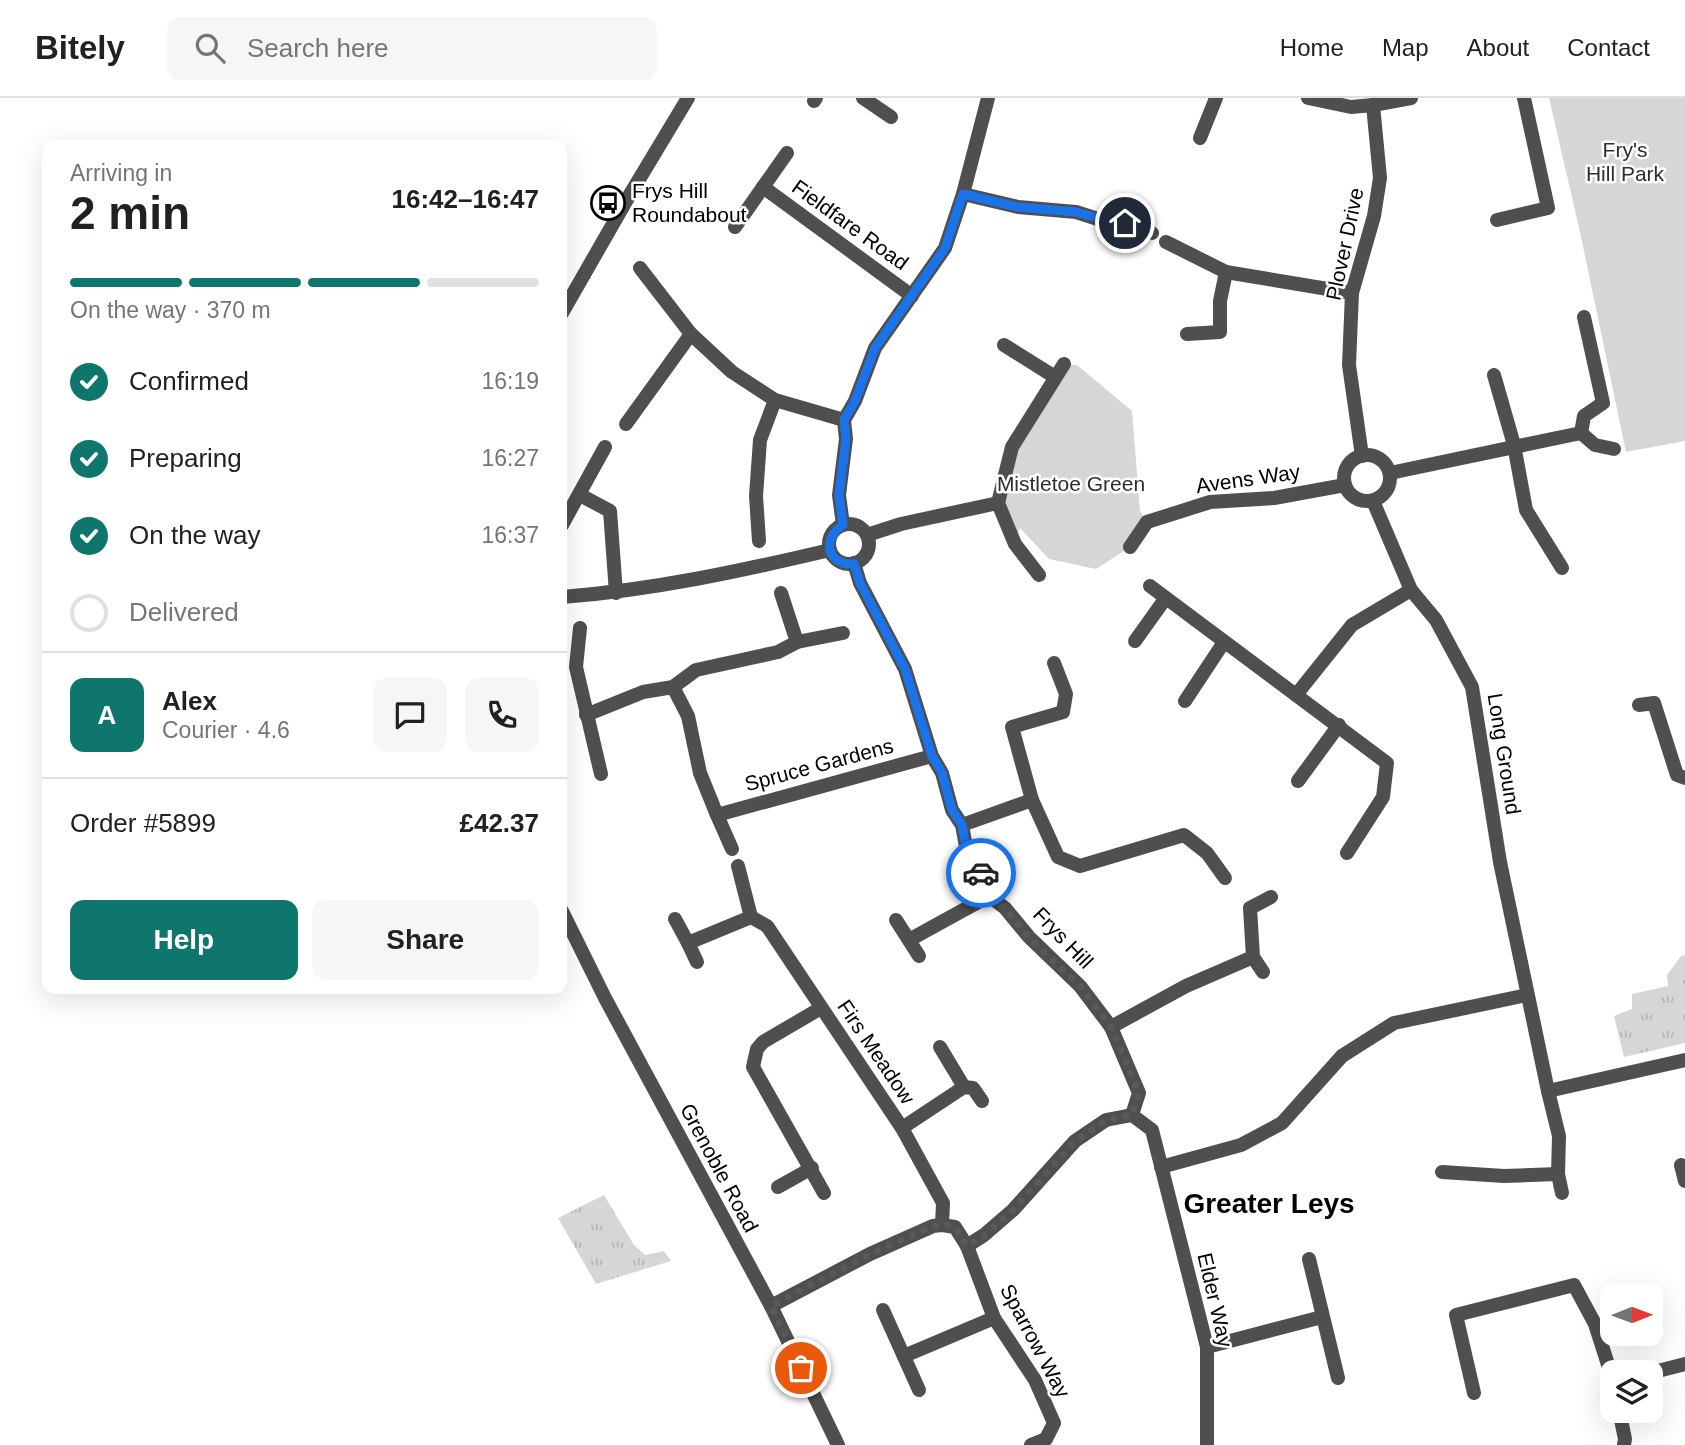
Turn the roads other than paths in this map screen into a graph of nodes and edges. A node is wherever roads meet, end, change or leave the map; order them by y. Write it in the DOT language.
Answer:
graph roads {
  1 [pos="688,98"];
  2 [pos="863,98"];
  3 [pos="988,98"];
  4 [pos="1216,98"];
  5 [pos="1308,98"];
  6 [pos="1411,98"];
  7 [pos="1524,98"];
  8 [pos="1373,105"];
  9 [pos="891,117"];
  10 [pos="1200,138"];
  11 [pos="787,153"];
  12 [pos="763,187"];
  13 [pos="963,194"];
  14 [pos="1497,220"];
  15 [pos="735,227"];
  16 [pos="1152,233"];
  17 [pos="1166,242"];
  18 [pos="640,268"];
  19 [pos="1226,272"];
  20 [pos="1352,293"];
  21 [pos="912,296"];
  22 [pos="567,304"];
  23 [pos="1584,317"];
  24 [pos="691,334"];
  25 [pos="1187,334"];
  26 [pos="1004,345"];
  27 [pos="1064,364"];
  28 [pos="1494,375"];
  29 [pos="1055,377"];
  30 [pos="775,400"];
  31 [pos="844,420"];
  32 [pos="626,424"];
  33 [pos="1581,433"];
  34 [pos="1514,445"];
  35 [pos="605,447"];
  36 [pos="1614,449"];
  37 [pos="1362,456"];
  38 [pos="1390,473"];
  39 [pos="1345,485"];
  40 [pos="580,495"];
  41 [pos="1373,501"];
  42 [pos="998,503"];
  43 [pos="567,517"];
  44 [pos="843,525"];
  45 [pos="867,536"];
  46 [pos="759,541"];
  47 [pos="1130,547"];
  48 [pos="830,550"];
  49 [pos="854,564"];
  50 [pos="1562,568"];
  51 [pos="1039,575"];
  52 [pos="1150,586"];
  53 [pos="1411,590"];
  54 [pos="616,593"];
  55 [pos="781,593"];
  56 [pos="567,597"];
  57 [pos="1165,599"];
  58 [pos="580,628"];
  59 [pos="843,633"];
  60 [pos="1135,641"];
  61 [pos="797,642"];
  62 [pos="1224,642"];
  63 [pos="1054,663"];
  64 [pos="673,687"];
  65 [pos="1296,695"];
  66 [pos="1185,701"];
  67 [pos="1639,705"];
  68 [pos="586,715"];
  69 [pos="1339,725"];
  70 [pos="932,756"];
  71 [pos="601,774"];
  72 [pos="1685,778"];
  73 [pos="1298,781"];
  74 [pos="1032,800"];
  75 [pos="717,815"];
  76 [pos="962,825"];
  77 [pos="732,849"];
  78 [pos="1347,853"];
  79 [pos="738,866"];
  80 [pos="1225,878"];
  81 [pos="989,896"];
  82 [pos="1271,897"];
  83 [pos="751,917"];
  84 [pos="675,919"];
  85 [pos="896,920"];
  86 [pos="567,921"];
  87 [pos="909,940"];
  88 [pos="688,943"];
  89 [pos="919,956"];
  90 [pos="1253,957"];
  91 [pos="697,962"];
  92 [pos="1263,972"];
  93 [pos="1527,995"];
  94 [pos="821,1008"];
  95 [pos="1111,1027"];
  96 [pos="940,1046"];
  97 [pos="1685,1060"];
  98 [pos="964,1087"];
  99 [pos="1548,1091"];
  100 [pos="982,1101"];
  101 [pos="1132,1115"];
  102 [pos="902,1128"];
  103 [pos="1681,1165"];
  104 [pos="1161,1167"];
  105 [pos="812,1168"];
  106 [pos="1442,1172"];
  107 [pos="1558,1174"];
  108 [pos="1685,1181"];
  109 [pos="778,1187"];
  110 [pos="824,1193"];
  111 [pos="1562,1193"];
  112 [pos="942,1224"];
  113 [pos="967,1246"];
  114 [pos="1309,1259"];
  115 [pos="771,1306"];
  116 [pos="883,1310"];
  117 [pos="1322,1317"];
  118 [pos="994,1318"];
  119 [pos="1208,1347"];
  120 [pos="904,1356"];
  121 [pos="1607,1360"];
  122 [pos="1685,1364"];
  123 [pos="1663,1370"];
  124 [pos="1338,1378"];
  125 [pos="919,1390"];
  126 [pos="1474,1393"];
  127 [pos="1622,1423"];
  128 [pos="838,1445"];
  129 [pos="1031,1445"];
  130 [pos="1207,1445"];
  131 [pos="1624,1445"];
  1 -- 22 [label="street"];
  2 -- 9 [label="street"];
  3 -- 13 [label="street"];
  4 -- 10 [label="street"];
  5 -- 8 [label="street"];
  6 -- 8 [label="street"];
  7 -- 14 [label="street"];
  8 -- 20 [label="street, Plover Drive"];
  11 -- 12 [label="street, Fieldfare Road"];
  12 -- 15 [label="street, Fieldfare Road"];
  12 -- 21 [label="street, Fieldfare Road"];
  13 -- 16 [label="street"];
  13 -- 21 [label="street"];
  17 -- 19 [label="street"];
  18 -- 24 [label="street"];
  19 -- 20 [label="street"];
  19 -- 25 [label="street"];
  20 -- 37 [label="street, Plover Drive"];
  21 -- 31 [label="street"];
  23 -- 33 [label="street"];
  24 -- 30 [label="street"];
  24 -- 32 [label="street"];
  26 -- 29 [label="street"];
  27 -- 29 [label="street"];
  28 -- 34 [label="street"];
  29 -- 42 [label="street"];
  30 -- 31 [label="street"];
  30 -- 46 [label="street"];
  31 -- 44 [label="street"];
  33 -- 34 [label="street"];
  33 -- 36 [label="street"];
  34 -- 38 [label="street"];
  34 -- 50 [label="street"];
  35 -- 40 [label="street"];
  37 -- 38 [label="street"];
  37 -- 39 [label="street"];
  38 -- 41 [label="street"];
  39 -- 41 [label="street"];
  39 -- 47 [label="street, Avens Way"];
  40 -- 43 [label="street"];
  40 -- 54 [label="street"];
  41 -- 53 [label="street, Long Ground"];
  42 -- 45 [label="street"];
  42 -- 51 [label="street"];
  44 -- 45 [label="street"];
  44 -- 48 [label="street"];
  45 -- 49 [label="street"];
  48 -- 49 [label="street"];
  48 -- 54 [label="street"];
  49 -- 70 [label="street, Frys Hill"];
  52 -- 57 [label="street"];
  53 -- 65 [label="street"];
  53 -- 93 [label="street, Long Ground"];
  54 -- 56 [label="street"];
  55 -- 61 [label="street"];
  57 -- 60 [label="street"];
  57 -- 62 [label="street"];
  58 -- 68 [label="street"];
  59 -- 61 [label="street"];
  61 -- 64 [label="street"];
  62 -- 65 [label="street"];
  62 -- 66 [label="street"];
  63 -- 74 [label="street"];
  64 -- 68 [label="street"];
  64 -- 75 [label="street"];
  65 -- 69 [label="street"];
  67 -- 72 [label="street"];
  68 -- 71 [label="street"];
  69 -- 73 [label="street"];
  69 -- 78 [label="street"];
  70 -- 75 [label="street, Spruce Gardens"];
  70 -- 76 [label="street, Frys Hill"];
  74 -- 76 [label="street"];
  74 -- 80 [label="street"];
  75 -- 77 [label="street"];
  76 -- 81 [label="street, Frys Hill"];
  79 -- 83 [label="street"];
  81 -- 87 [label="street"];
  81 -- 95 [label="street, Frys Hill"];
  82 -- 90 [label="street"];
  83 -- 88 [label="street"];
  83 -- 94 [label="street, Firs Meadow"];
  84 -- 88 [label="street"];
  85 -- 87 [label="street"];
  86 -- 115 [label="street, Grenoble Road"];
  87 -- 89 [label="street"];
  88 -- 91 [label="street"];
  90 -- 92 [label="street"];
  90 -- 95 [label="street"];
  93 -- 99 [label="street, Long Ground"];
  93 -- 104 [label="street"];
  94 -- 102 [label="street, Firs Meadow"];
  94 -- 105 [label="street"];
  95 -- 101 [label="street, Frys Hill"];
  96 -- 98 [label="street"];
  97 -- 99 [label="street"];
  98 -- 100 [label="street"];
  98 -- 102 [label="street"];
  99 -- 107 [label="street, Long Ground"];
  101 -- 104 [label="street, Elder Way"];
  101 -- 113 [label="street"];
  102 -- 112 [label="street, Firs Meadow"];
  103 -- 108 [label="street"];
  104 -- 119 [label="street, Elder Way"];
  105 -- 109 [label="street"];
  105 -- 110 [label="street"];
  106 -- 107 [label="street"];
  107 -- 111 [label="street, Long Ground"];
  112 -- 113 [label="street"];
  112 -- 115 [label="street"];
  113 -- 118 [label="street, Sparrow Way"];
  114 -- 117 [label="street"];
  115 -- 128 [label="street, Grenoble Road"];
  116 -- 120 [label="street"];
  117 -- 119 [label="street"];
  117 -- 124 [label="street"];
  118 -- 120 [label="street"];
  118 -- 129 [label="street, Sparrow Way"];
  119 -- 130 [label="street, Elder Way"];
  120 -- 125 [label="street"];
  121 -- 126 [label="street"];
  122 -- 123 [label="street"];
  127 -- 131 [label="street"];
}
